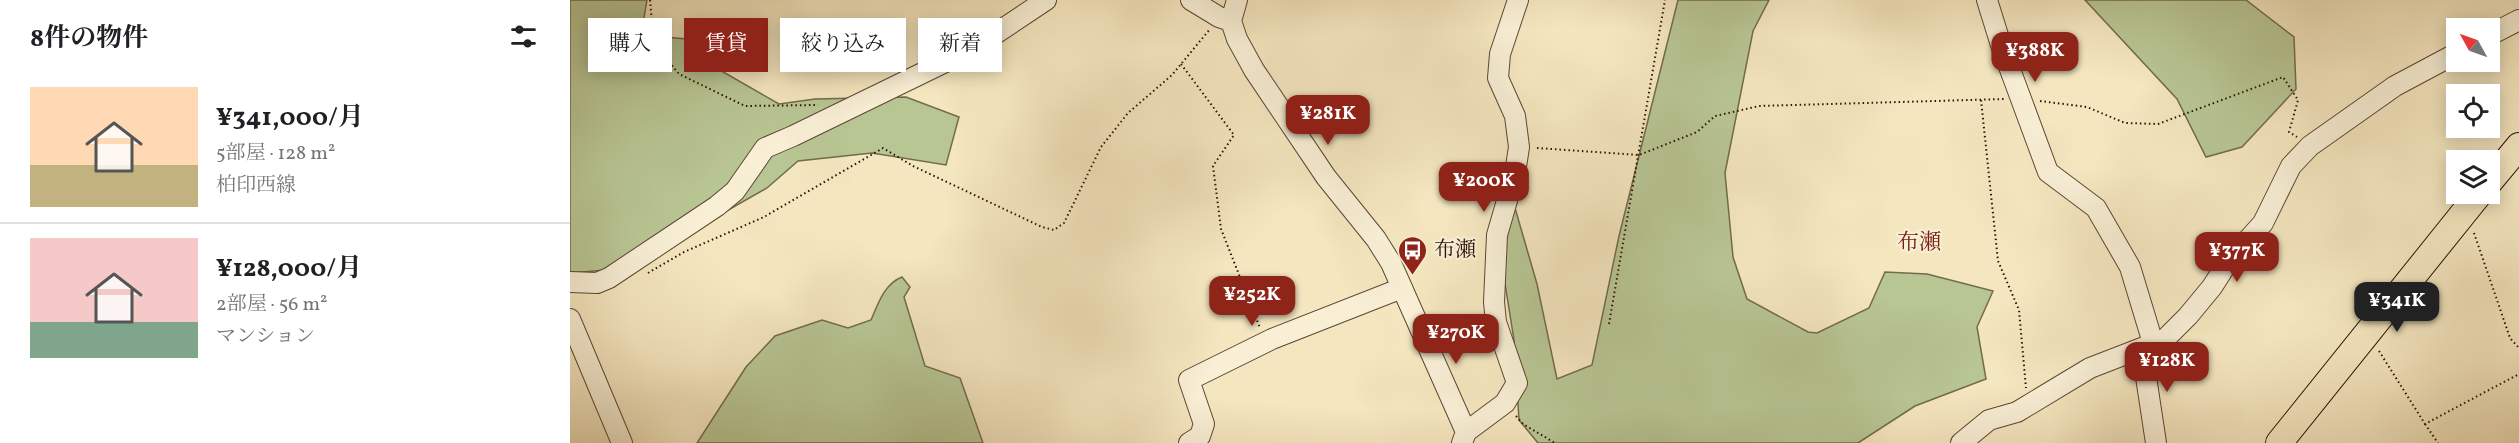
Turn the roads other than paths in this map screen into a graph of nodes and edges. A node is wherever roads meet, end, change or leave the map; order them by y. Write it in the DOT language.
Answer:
graph roads {
  1 [pos="1046,0"];
  2 [pos="1191,0"];
  3 [pos="1238,0"];
  4 [pos="1518,0"];
  5 [pos="1987,0"];
  6 [pos="1225,19"];
  7 [pos="2519,20"];
  8 [pos="2500,30"];
  9 [pos="2446,59"];
  10 [pos="2518,149"];
  11 [pos="2500,170"];
  12 [pos="2471,204"];
  13 [pos="570,282"];
  14 [pos="1402,288"];
  15 [pos="570,319"];
  16 [pos="2153,343"];
  17 [pos="1464,437"];
  18 [pos="622,443"];
  19 [pos="1189,443"];
  20 [pos="1961,443"];
  21 [pos="2156,443"];
  22 [pos="2279,443"];
  1 -- 13 [label="street"];
  2 -- 6 [label="street"];
  3 -- 6 [label="street"];
  4 -- 17 [label="street"];
  5 -- 16 [label="street"];
  6 -- 14 [label="street"];
  7 -- 8 [label="street"];
  9 -- 16 [label="street"];
  10 -- 11 [label="main road"];
  12 -- 22 [label="main road"];
  14 -- 17 [label="street"];
  14 -- 19 [label="street"];
  15 -- 18 [label="street"];
  16 -- 20 [label="street"];
  16 -- 21 [label="street"];
}
